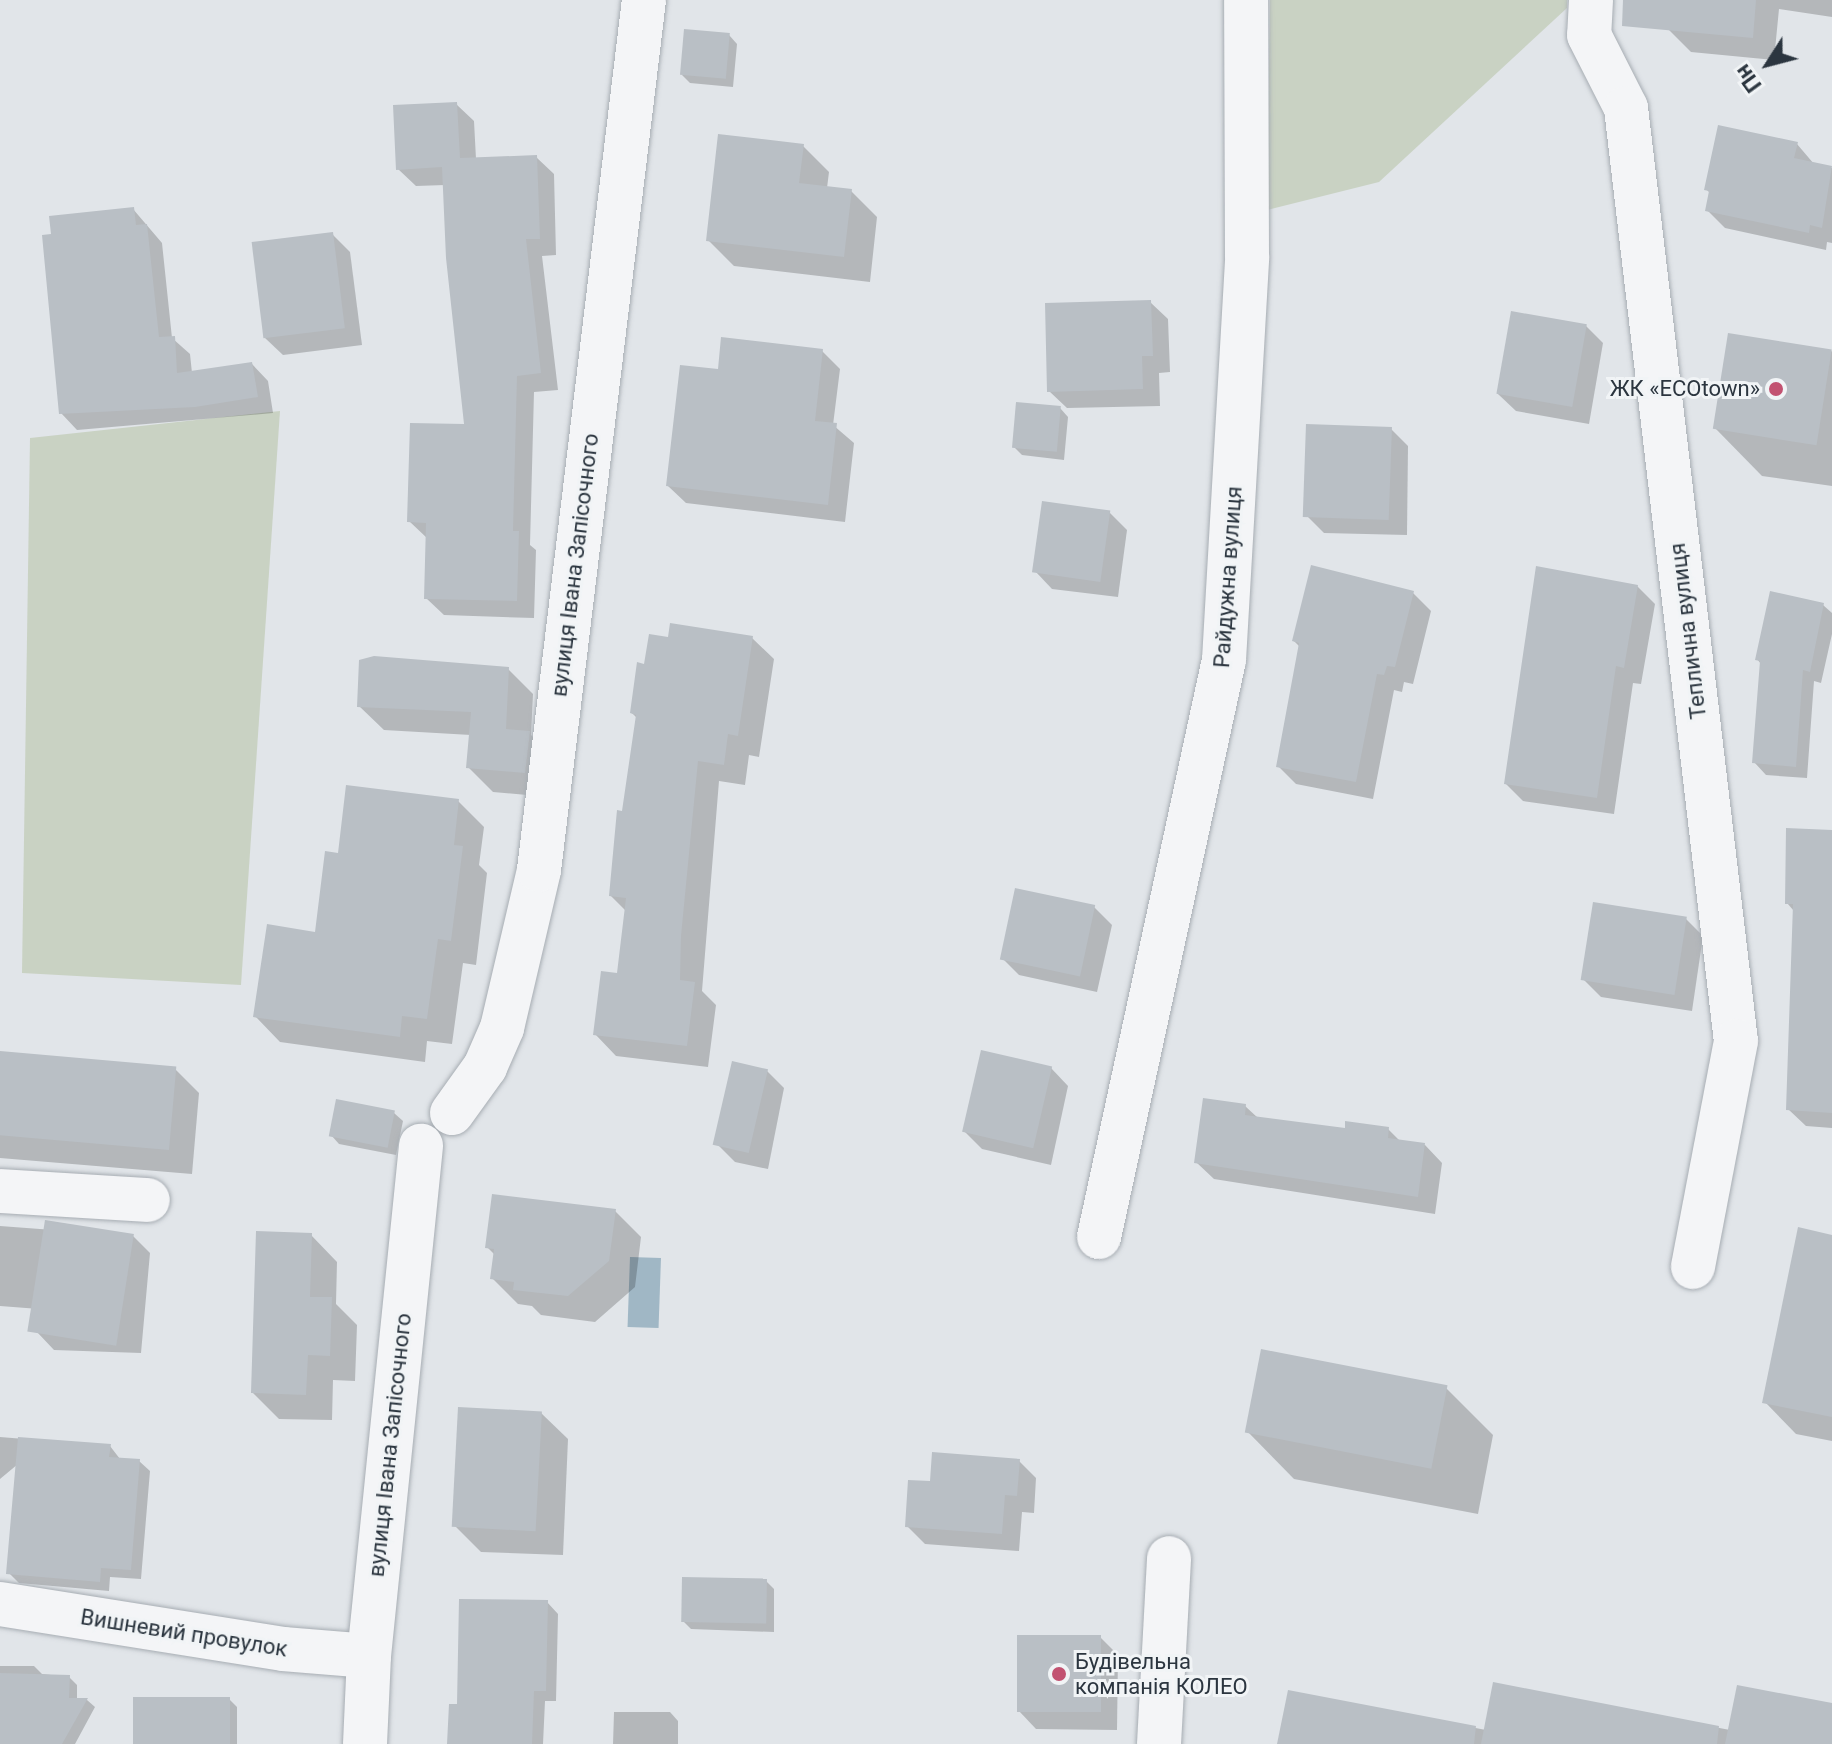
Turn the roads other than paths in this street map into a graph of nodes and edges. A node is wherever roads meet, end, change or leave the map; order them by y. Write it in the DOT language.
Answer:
graph roads {
  1 [pos="644,0"];
  2 [pos="1246,0"];
  3 [pos="1591,0"];
  4 [pos="452,1113"];
  5 [pos="421,1146"];
  6 [pos="0,1191"];
  7 [pos="148,1200"];
  8 [pos="1099,1237"];
  9 [pos="1693,1267"];
  10 [pos="1169,1558"];
  11 [pos="0,1604"];
  12 [pos="369,1656"];
  13 [pos="365,1744"];
  14 [pos="1159,1744"];
  1 -- 4 [label="street, вулиця Івана Запісочного"];
  2 -- 8 [label="street, Райдужна вулиця"];
  3 -- 9 [label="street, Теплична вулиця"];
  5 -- 12 [label="street, вулиця Івана Запісочного"];
  6 -- 7 [label="street"];
  10 -- 14 [label="street"];
  11 -- 12 [label="street, Вишневий провулок"];
  12 -- 13 [label="street, вулиця Івана Запісочного"];
}
